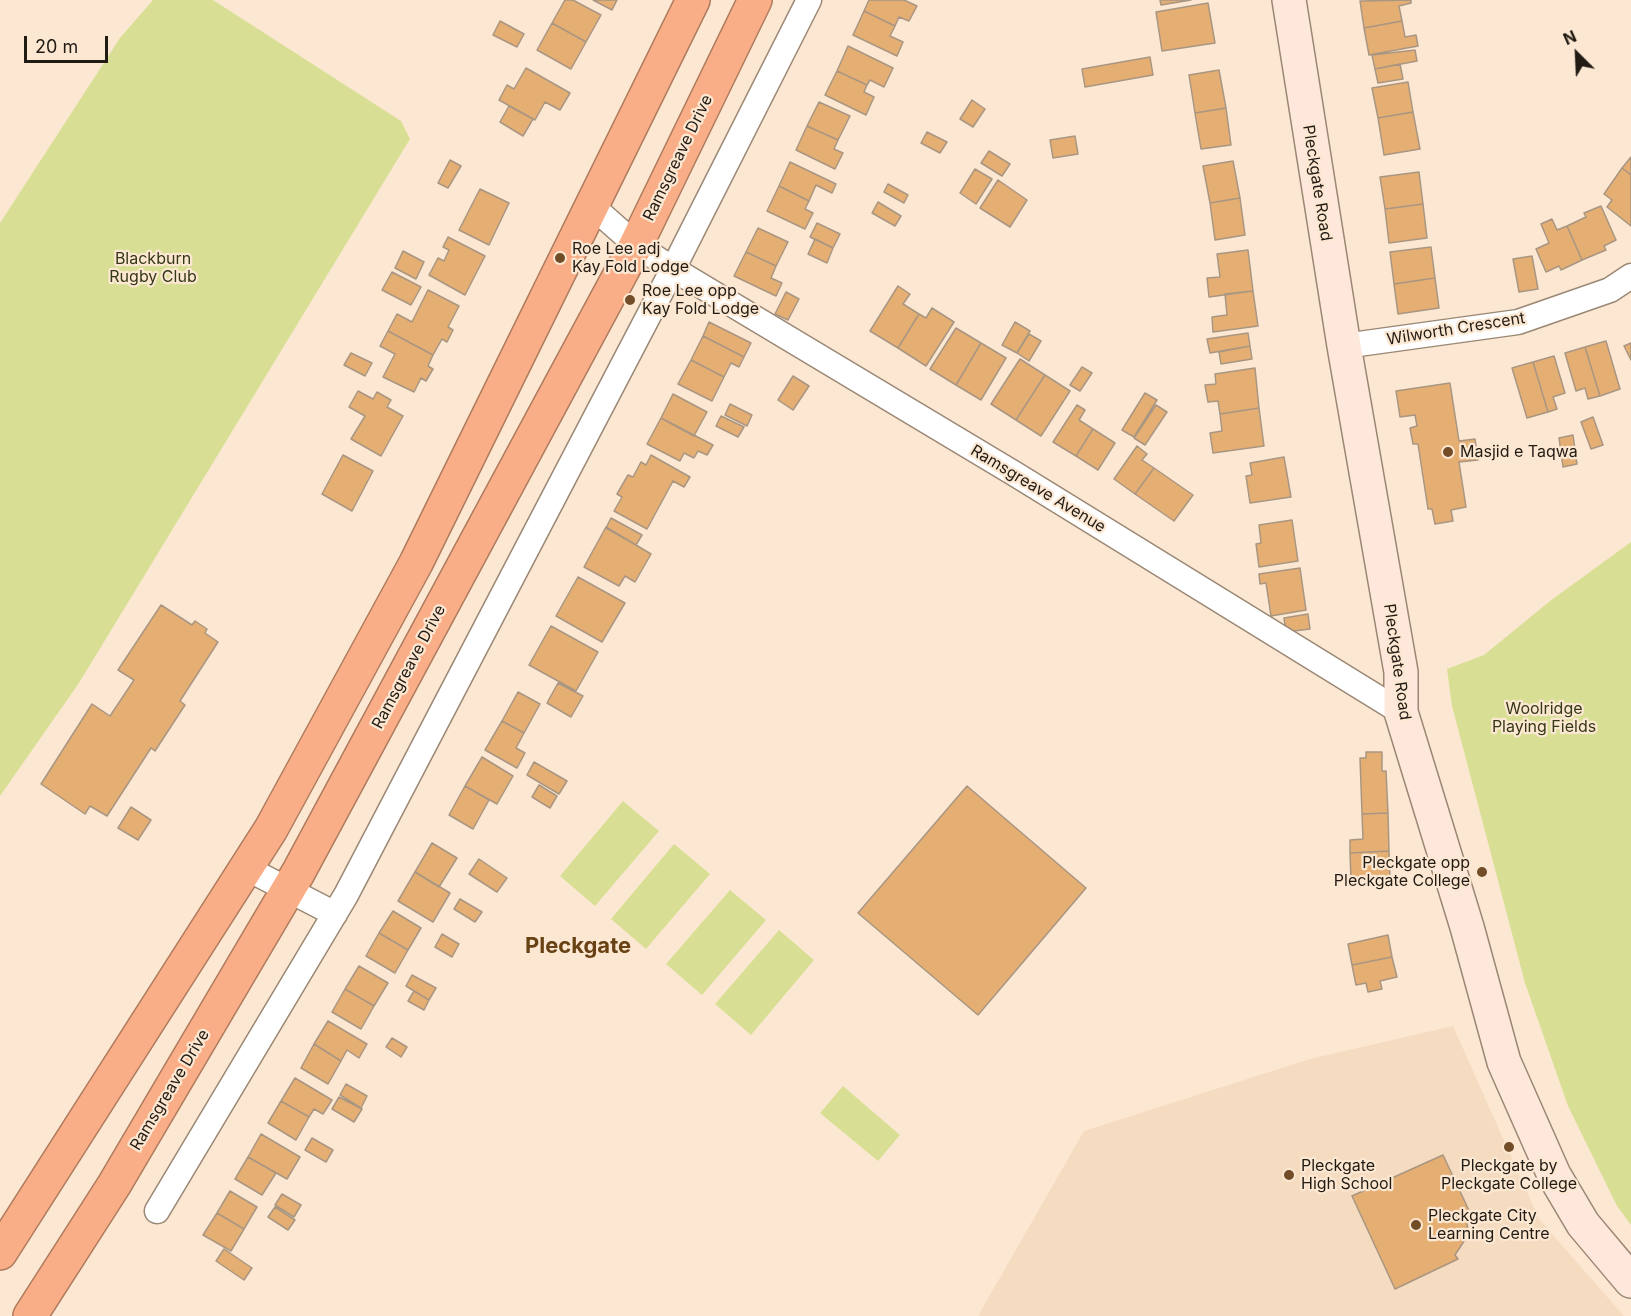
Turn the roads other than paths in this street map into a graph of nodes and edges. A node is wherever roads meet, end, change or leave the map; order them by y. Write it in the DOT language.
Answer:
graph roads {
  1 [pos="693,0"];
  2 [pos="755,0"];
  3 [pos="809,0"];
  4 [pos="1288,0"];
  5 [pos="592,206"];
  6 [pos="636,245"];
  7 [pos="673,269"];
  8 [pos="1631,276"];
  9 [pos="1344,346"];
  10 [pos="1401,712"];
  11 [pos="246,868"];
  12 [pos="288,890"];
  13 [pos="335,914"];
  14 [pos="157,1211"];
  15 [pos="0,1253"];
  16 [pos="1631,1281"];
  17 [pos="30,1316"];
  1 -- 5 [label="highway"];
  2 -- 6 [label="highway, Ramsgreave Drive"];
  3 -- 7 [label="street"];
  4 -- 9 [label="main road, Pleckgate Road"];
  5 -- 6 [label="street, Ramsgreave Avenue"];
  5 -- 11 [label="highway"];
  6 -- 7 [label="street, Ramsgreave Avenue"];
  6 -- 12 [label="highway, Ramsgreave Drive"];
  7 -- 10 [label="street, Ramsgreave Avenue"];
  7 -- 13 [label="street"];
  8 -- 9 [label="street, Wilworth Crescent"];
  9 -- 10 [label="main road, Pleckgate Road"];
  10 -- 16 [label="main road, Pleckgate Road"];
  11 -- 12 [label="street"];
  11 -- 15 [label="highway"];
  12 -- 13 [label="street"];
  12 -- 17 [label="highway, Ramsgreave Drive"];
  13 -- 14 [label="street"];
}
